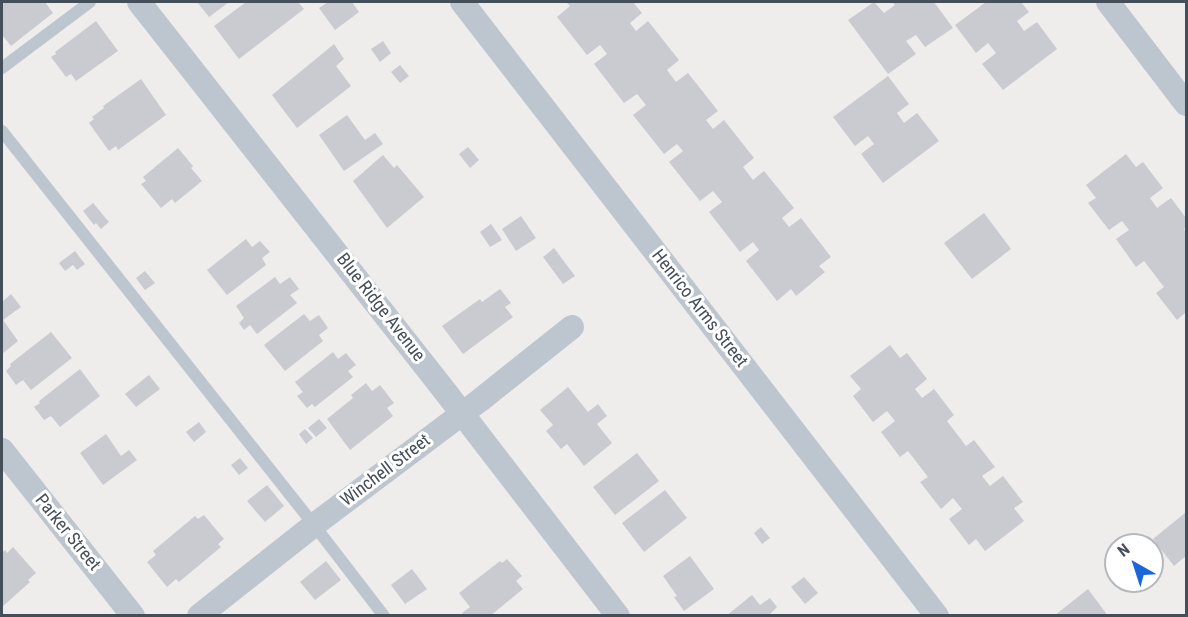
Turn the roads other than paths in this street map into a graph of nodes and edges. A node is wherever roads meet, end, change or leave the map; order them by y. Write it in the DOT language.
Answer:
graph roads {
  1 [pos="90,2"];
  2 [pos="139,2"];
  3 [pos="462,2"];
  4 [pos="1108,2"];
  5 [pos="2,68"];
  6 [pos="1186,104"];
  7 [pos="2,132"];
  8 [pos="572,327"];
  9 [pos="463,414"];
  10 [pos="2,450"];
  11 [pos="314,525"];
  12 [pos="133,615"];
  13 [pos="199,615"];
  14 [pos="384,615"];
  15 [pos="618,615"];
  16 [pos="937,615"];
  1 -- 5 [label="lane"];
  2 -- 9 [label="street, Blue Ridge Avenue"];
  3 -- 16 [label="street, Henrico Arms Street"];
  4 -- 6 [label="street"];
  7 -- 11 [label="lane"];
  8 -- 9 [label="street, Winchell Street"];
  9 -- 11 [label="street, Winchell Street"];
  9 -- 15 [label="street, Blue Ridge Avenue"];
  10 -- 12 [label="street, Parker Street"];
  11 -- 13 [label="street, Winchell Street"];
  11 -- 14 [label="lane"];
}
